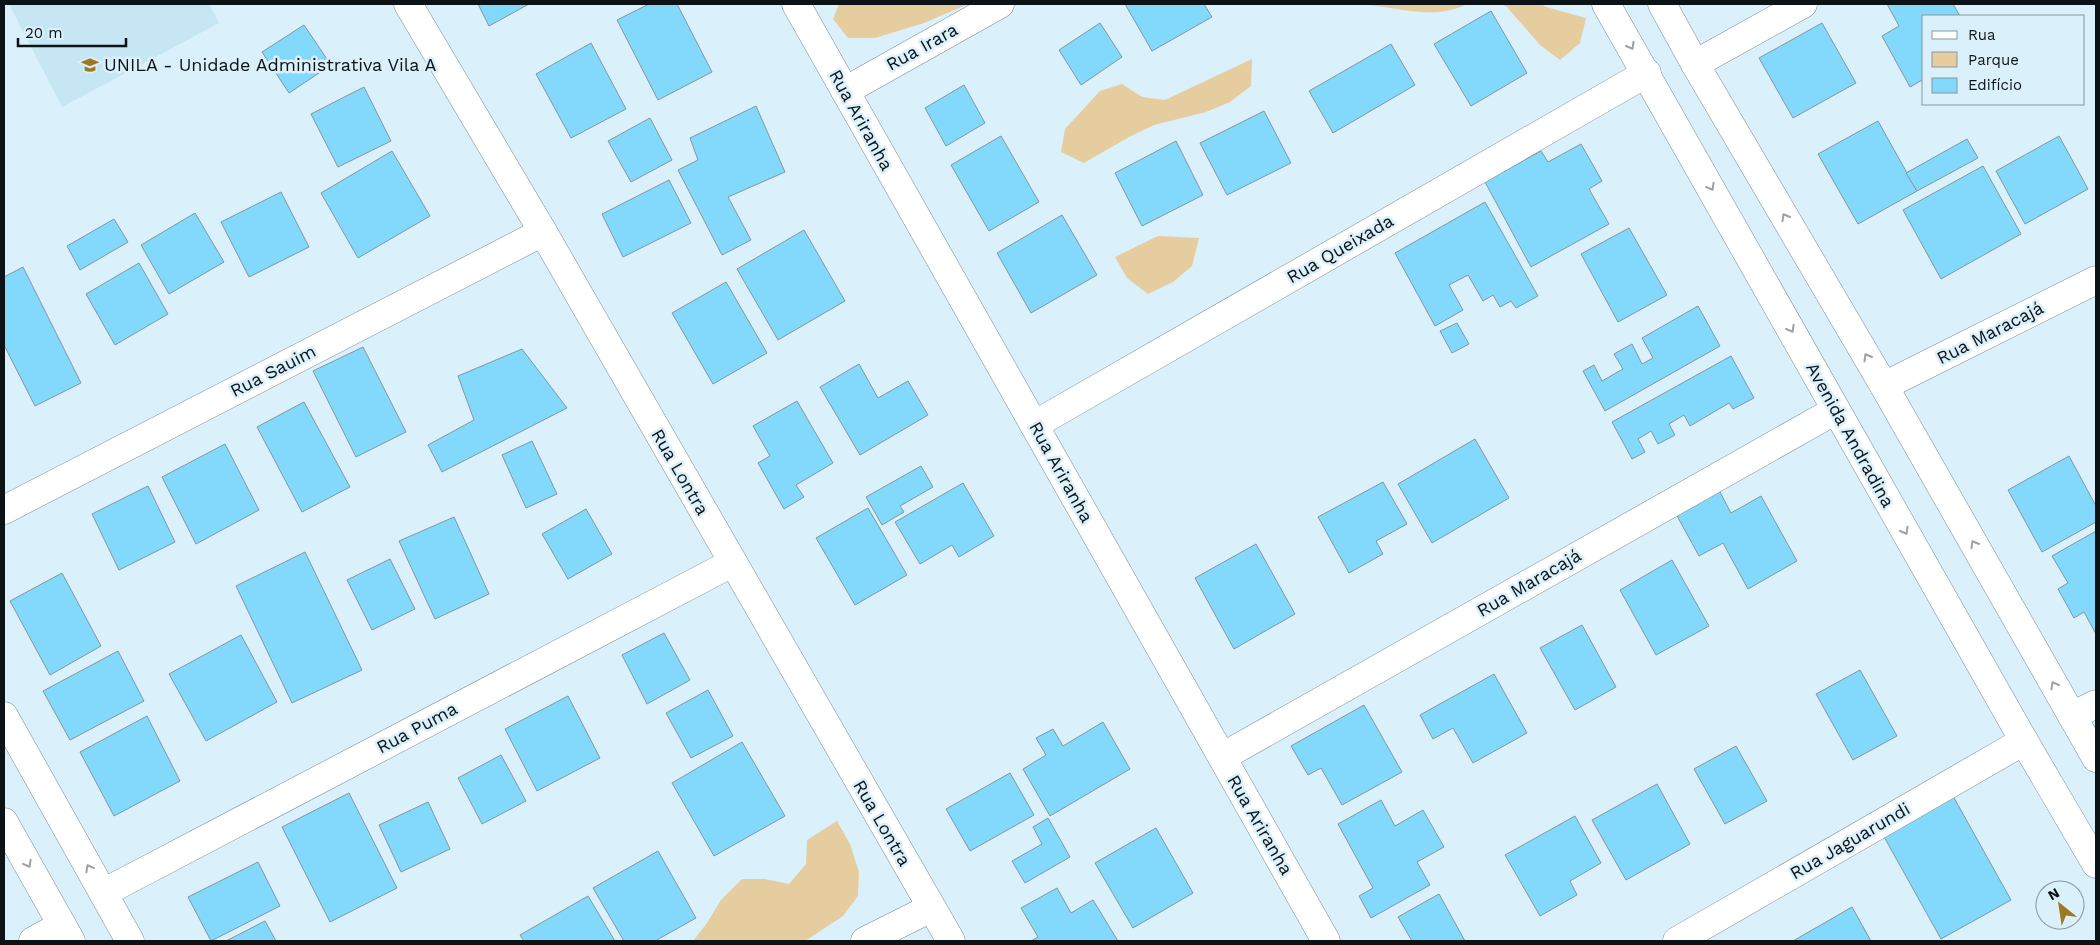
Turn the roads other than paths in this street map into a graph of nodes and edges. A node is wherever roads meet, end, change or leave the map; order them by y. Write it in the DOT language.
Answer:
graph roads {
  1 [pos="408,4"];
  2 [pos="796,4"];
  3 [pos="1000,4"];
  4 [pos="1606,4"];
  5 [pos="1662,4"];
  6 [pos="1803,4"];
  7 [pos="1695,64"];
  8 [pos="1647,73"];
  9 [pos="845,90"];
  10 [pos="543,232"];
  11 [pos="2096,280"];
  12 [pos="1884,386"];
  13 [pos="1836,410"];
  14 [pos="1034,425"];
  15 [pos="4,510"];
  16 [pos="732,563"];
  17 [pos="2096,704"];
  18 [pos="4,716"];
  19 [pos="2072,716"];
  20 [pos="2024,741"];
  21 [pos="1222,757"];
  22 [pos="2096,758"];
  23 [pos="4,822"];
  24 [pos="2096,864"];
  25 [pos="103,893"];
  26 [pos="931,908"];
  27 [pos="66,933"];
  28 [pos="34,941"];
  29 [pos="130,941"];
  30 [pos="865,941"];
  31 [pos="950,941"];
  32 [pos="1326,941"];
  33 [pos="1677,941"];
  1 -- 10 [label="street, Rua Lontra"];
  2 -- 9 [label="street, Rua Ariranha"];
  3 -- 9 [label="street, Rua Irara"];
  4 -- 8 [label="street, Avenida Andradina, one-way"];
  5 -- 7 [label="street"];
  6 -- 7 [label="street"];
  12 -- 7 [label="street, one-way"];
  8 -- 13 [label="street, Avenida Andradina, one-way"];
  8 -- 14 [label="street, Rua Queixada"];
  9 -- 14 [label="street, Rua Ariranha"];
  10 -- 15 [label="street, Rua Sauim"];
  10 -- 16 [label="street, Rua Lontra"];
  11 -- 12 [label="street, Rua Maracajá"];
  19 -- 12 [label="street, one-way"];
  13 -- 20 [label="street, Avenida Andradina, one-way"];
  13 -- 21 [label="street, Rua Maracajá"];
  14 -- 21 [label="street, Rua Ariranha"];
  16 -- 25 [label="street, Rua Puma"];
  16 -- 26 [label="street, Rua Lontra"];
  17 -- 19 [label="street"];
  25 -- 18 [label="street, one-way"];
  19 -- 22 [label="street"];
  20 -- 24 [label="street, Avenida Andradina"];
  20 -- 33 [label="street, Rua Jaguarundi"];
  21 -- 32 [label="street, Rua Ariranha"];
  23 -- 27 [label="street, one-way"];
  25 -- 29 [label="street"];
  26 -- 30 [label="street"];
  26 -- 31 [label="street, Rua Lontra"];
  27 -- 28 [label="street"];
}
